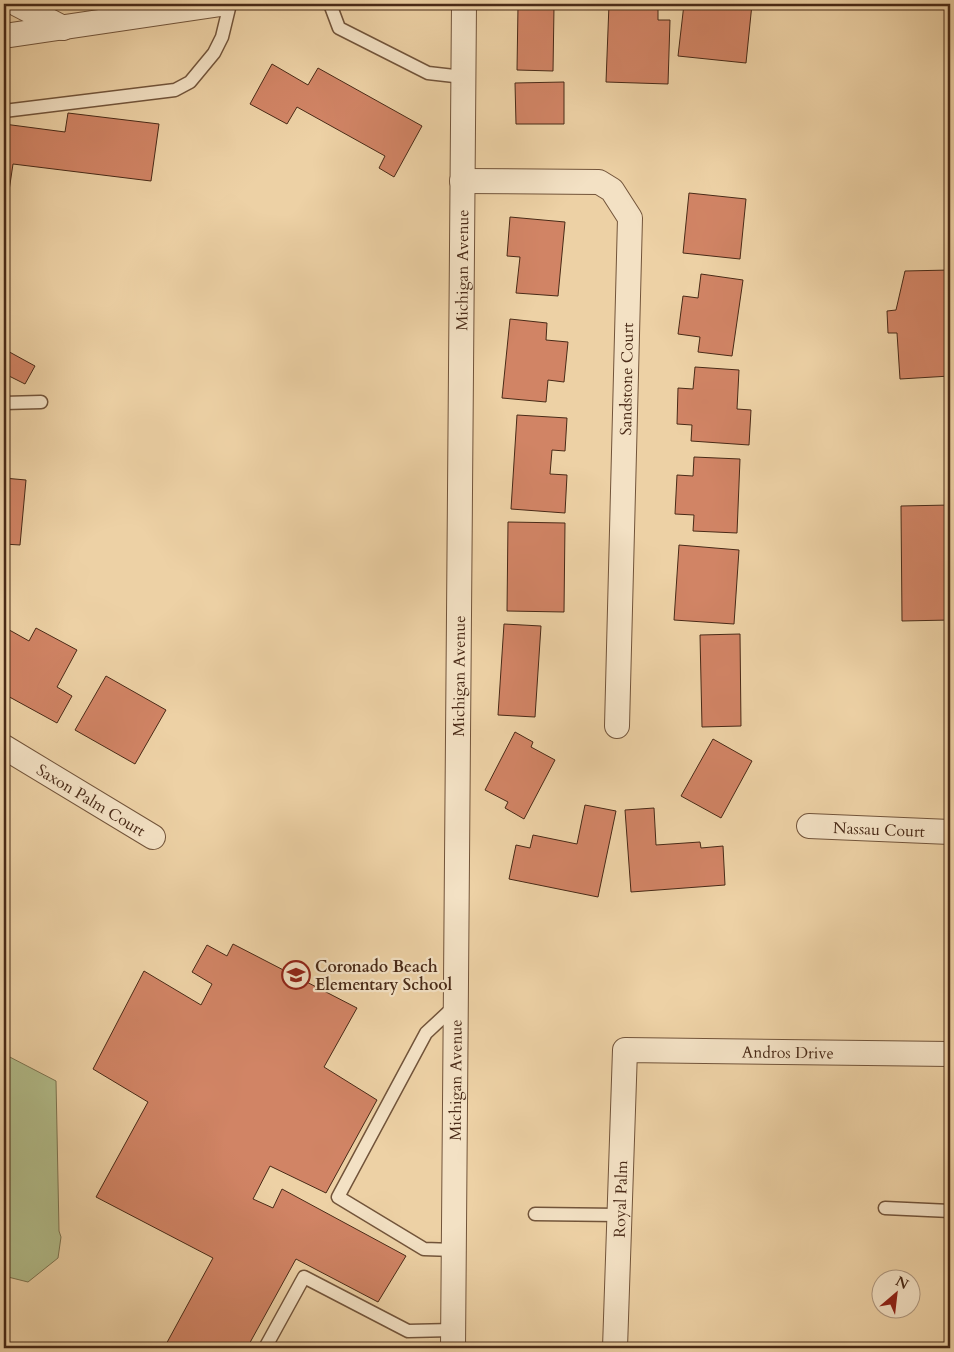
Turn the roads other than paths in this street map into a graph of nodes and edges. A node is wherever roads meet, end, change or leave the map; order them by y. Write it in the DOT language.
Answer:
graph roads {
  1 [pos="17,4"];
  2 [pos="221,4"];
  3 [pos="230,4"];
  4 [pos="330,4"];
  5 [pos="464,4"];
  6 [pos="63,28"];
  7 [pos="4,36"];
  8 [pos="463,77"];
  9 [pos="4,111"];
  10 [pos="462,181"];
  11 [pos="41,402"];
  12 [pos="4,403"];
  13 [pos="618,726"];
  14 [pos="4,747"];
  15 [pos="809,826"];
  16 [pos="950,832"];
  17 [pos="153,837"];
  18 [pos="456,1005"];
  19 [pos="625,1050"];
  20 [pos="950,1054"];
  21 [pos="884,1208"];
  22 [pos="950,1211"];
  23 [pos="534,1214"];
  24 [pos="619,1215"];
  25 [pos="454,1250"];
  26 [pos="453,1339"];
  27 [pos="265,1348"];
  28 [pos="615,1348"];
  1 -- 6 [label="street"];
  2 -- 6 [label="street"];
  3 -- 9 [label="lane"];
  4 -- 8 [label="lane"];
  5 -- 8 [label="street, Michigan Avenue"];
  6 -- 7 [label="street"];
  8 -- 10 [label="street, Michigan Avenue"];
  10 -- 13 [label="street, Sandstone Court"];
  10 -- 18 [label="street, Michigan Avenue"];
  11 -- 12 [label="lane"];
  14 -- 17 [label="street, Saxon Palm Court"];
  15 -- 16 [label="street, Nassau Court"];
  18 -- 25 [label="street, Michigan Avenue"];
  18 -- 25 [label="lane"];
  19 -- 20 [label="street, Andros Drive"];
  19 -- 24 [label="street, Royal Palm"];
  21 -- 22 [label="lane"];
  23 -- 24 [label="lane"];
  24 -- 28 [label="street, Royal Palm"];
  25 -- 26 [label="street, Michigan Avenue"];
  26 -- 27 [label="lane"];
}
